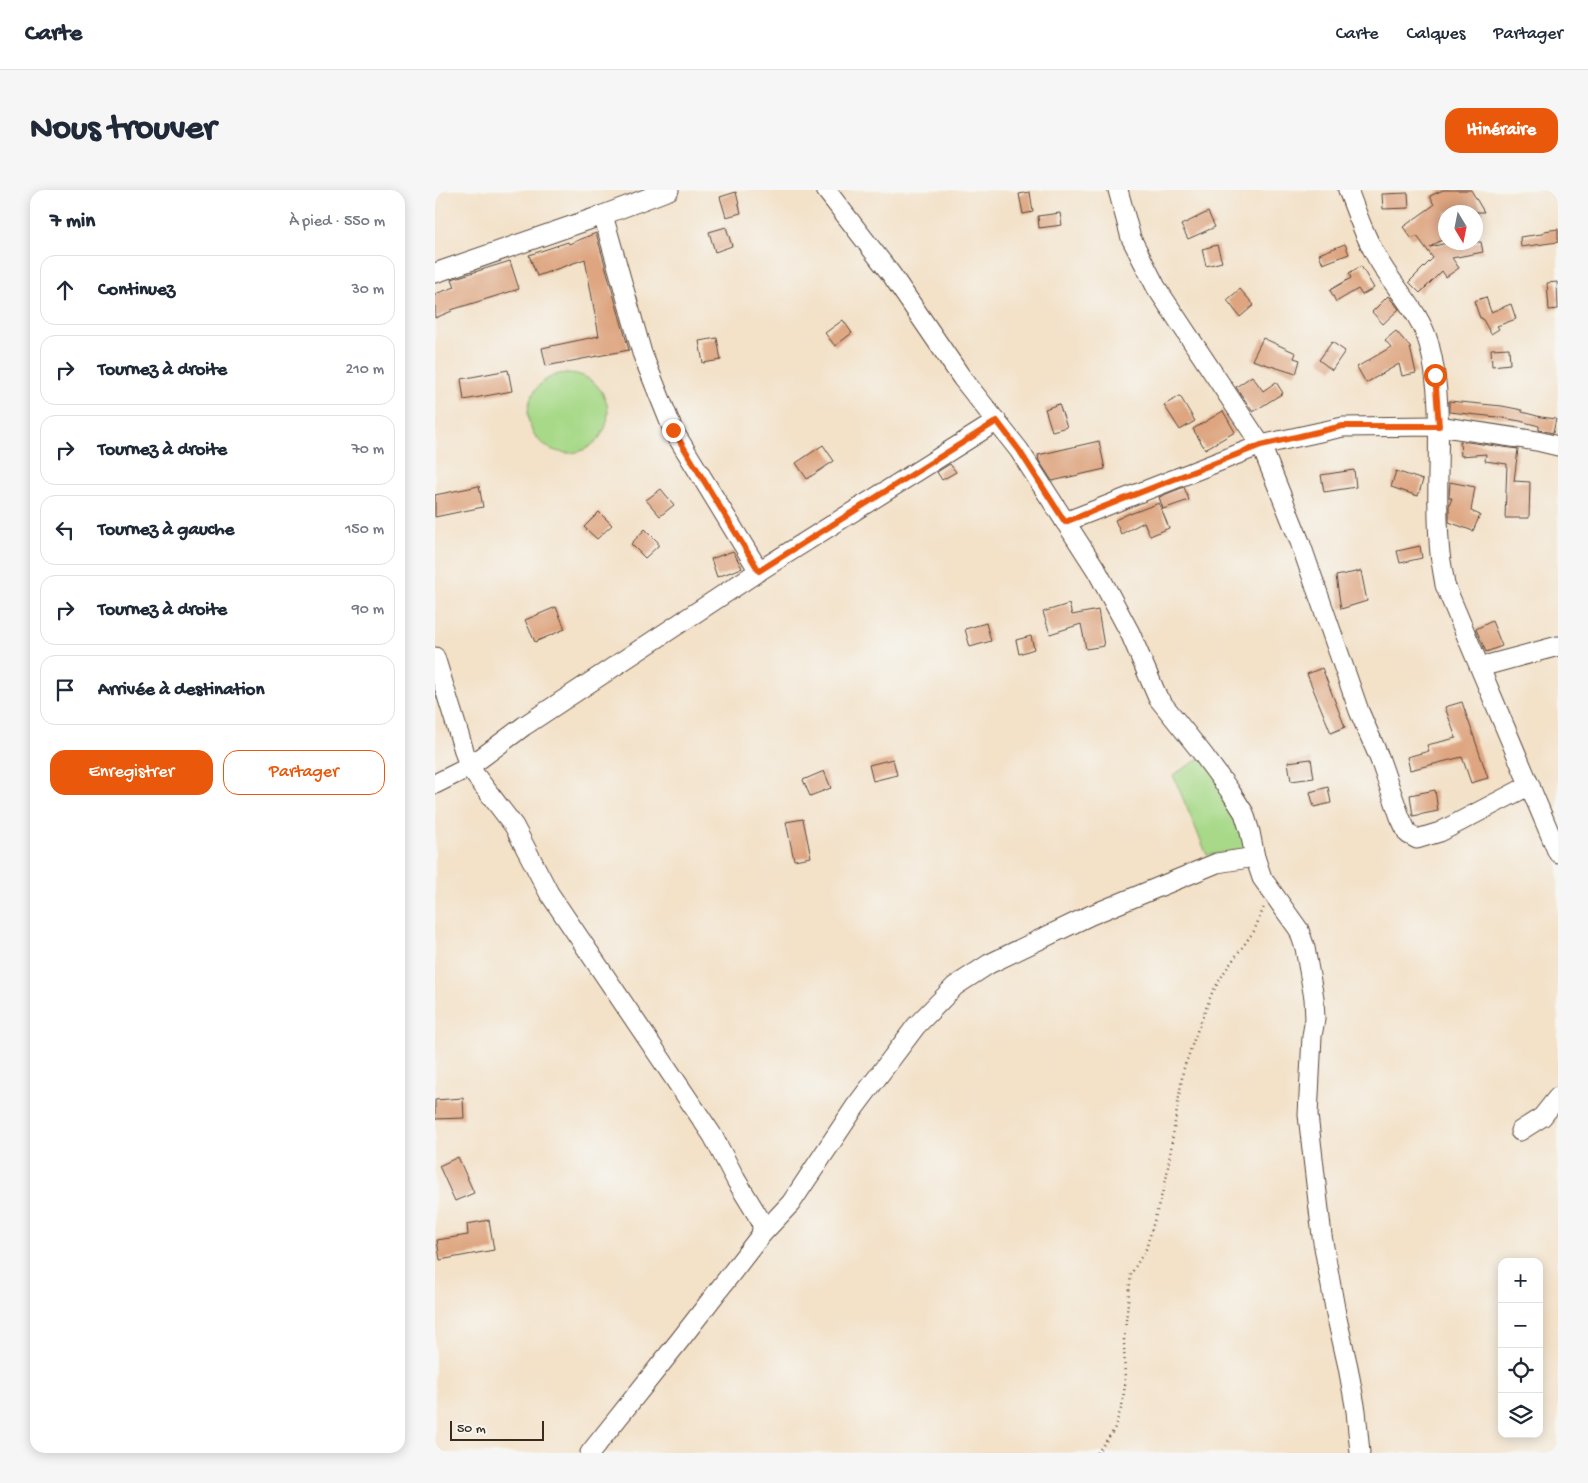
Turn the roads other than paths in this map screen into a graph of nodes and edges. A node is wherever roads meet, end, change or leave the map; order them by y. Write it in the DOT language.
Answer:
graph roads {
  1 [pos="669,190"];
  2 [pos="826,190"];
  3 [pos="1118,190"];
  4 [pos="1348,190"];
  5 [pos="603,215"];
  6 [pos="435,273"];
  7 [pos="997,421"];
  8 [pos="1439,426"];
  9 [pos="1261,445"];
  10 [pos="1558,446"];
  11 [pos="1065,522"];
  12 [pos="759,571"];
  13 [pos="1558,646"];
  14 [pos="435,657"];
  15 [pos="1481,667"];
  16 [pos="469,767"];
  17 [pos="435,784"];
  18 [pos="1530,785"];
  19 [pos="1558,853"];
  20 [pos="1255,857"];
  21 [pos="1558,1097"];
  22 [pos="1520,1131"];
  23 [pos="761,1234"];
  24 [pos="590,1453"];
  25 [pos="1360,1453"];
  1 -- 5 [label="street"];
  2 -- 7 [label="street"];
  3 -- 9 [label="street"];
  4 -- 8 [label="street"];
  5 -- 6 [label="street"];
  5 -- 12 [label="street"];
  7 -- 11 [label="street"];
  7 -- 12 [label="street"];
  8 -- 9 [label="street"];
  8 -- 10 [label="street"];
  8 -- 15 [label="street"];
  9 -- 11 [label="street"];
  9 -- 18 [label="street"];
  11 -- 20 [label="street"];
  12 -- 16 [label="street"];
  13 -- 15 [label="street"];
  14 -- 16 [label="street"];
  15 -- 18 [label="street"];
  16 -- 17 [label="street"];
  16 -- 23 [label="street"];
  18 -- 19 [label="street"];
  20 -- 23 [label="street"];
  20 -- 25 [label="street"];
  21 -- 22 [label="street"];
  23 -- 24 [label="street"];
}
